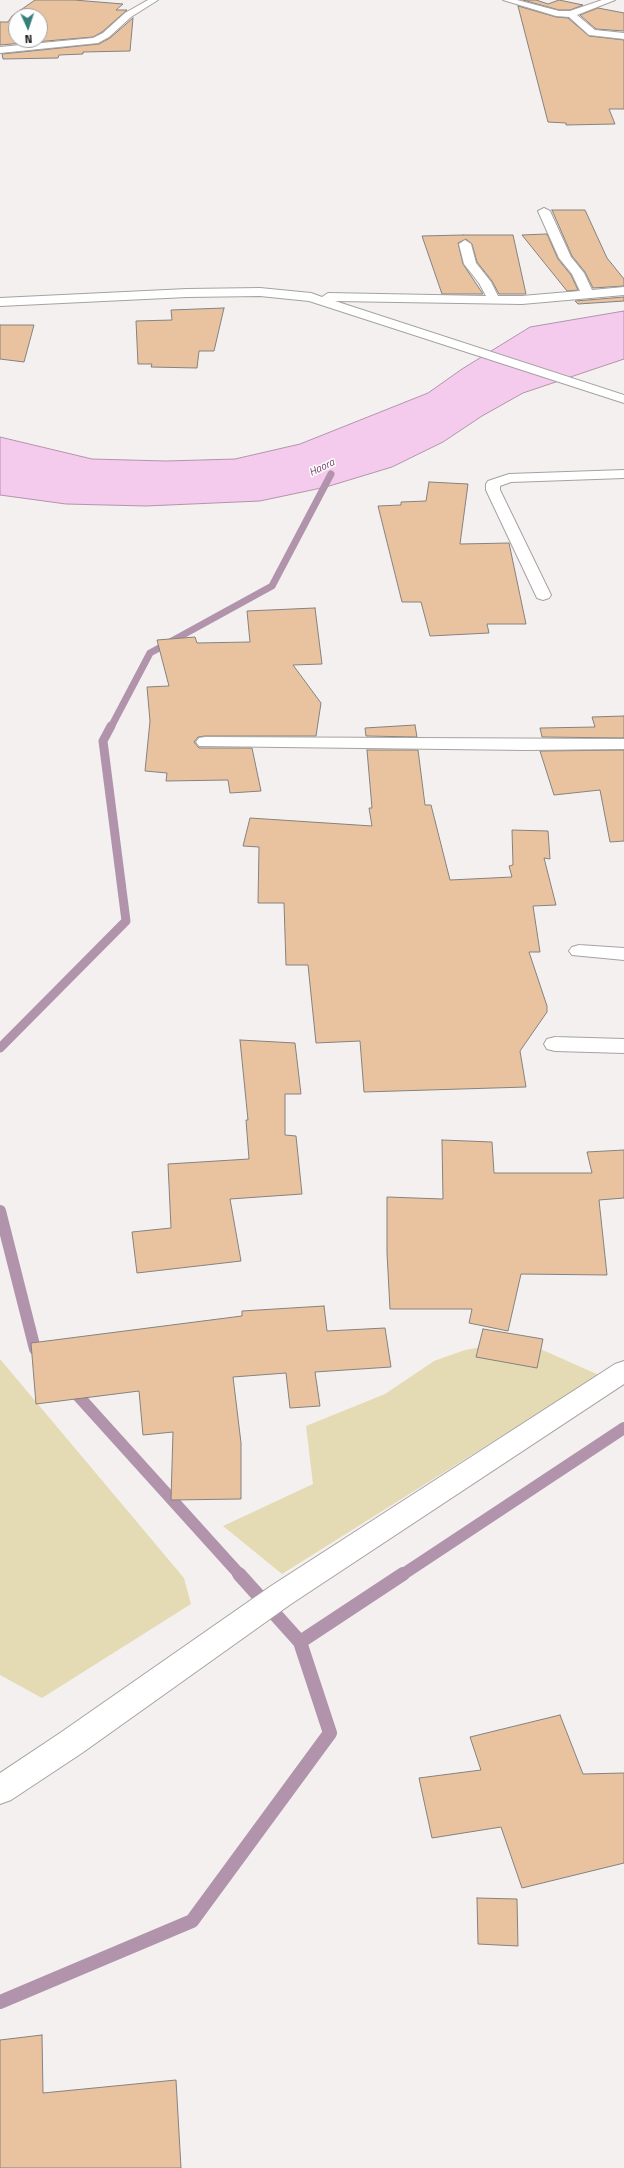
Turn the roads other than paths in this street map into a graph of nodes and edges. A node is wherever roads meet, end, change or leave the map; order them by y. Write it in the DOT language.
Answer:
graph roads {
  1 [pos="154,0"];
  2 [pos="508,0"];
  3 [pos="611,0"];
  4 [pos="571,14"];
  5 [pos="623,36"];
  6 [pos="0,50"];
  7 [pos="544,211"];
  8 [pos="464,244"];
  9 [pos="624,291"];
  10 [pos="587,293"];
  11 [pos="311,297"];
  12 [pos="421,298"];
  13 [pos="494,300"];
  14 [pos="0,302"];
  15 [pos="403,317"];
  16 [pos="624,399"];
  17 [pos="624,474"];
  18 [pos="543,596"];
  19 [pos="205,742"];
  20 [pos="624,744"];
  21 [pos="579,951"];
  22 [pos="624,954"];
  23 [pos="555,1044"];
  24 [pos="624,1046"];
  25 [pos="624,1371"];
  26 [pos="0,1790"];
  1 -- 6 [label="street"];
  2 -- 4 [label="street"];
  3 -- 4 [label="street"];
  4 -- 5 [label="street"];
  7 -- 10 [label="street"];
  8 -- 13 [label="street"];
  9 -- 10 [label="street"];
  10 -- 13 [label="street"];
  11 -- 12 [label="street"];
  11 -- 14 [label="street"];
  11 -- 15 [label="street"];
  12 -- 13 [label="street"];
  12 -- 15 [label="street"];
  15 -- 16 [label="street"];
  17 -- 18 [label="street"];
  19 -- 20 [label="street"];
  21 -- 22 [label="street"];
  23 -- 24 [label="street"];
  25 -- 26 [label="street"];
}
